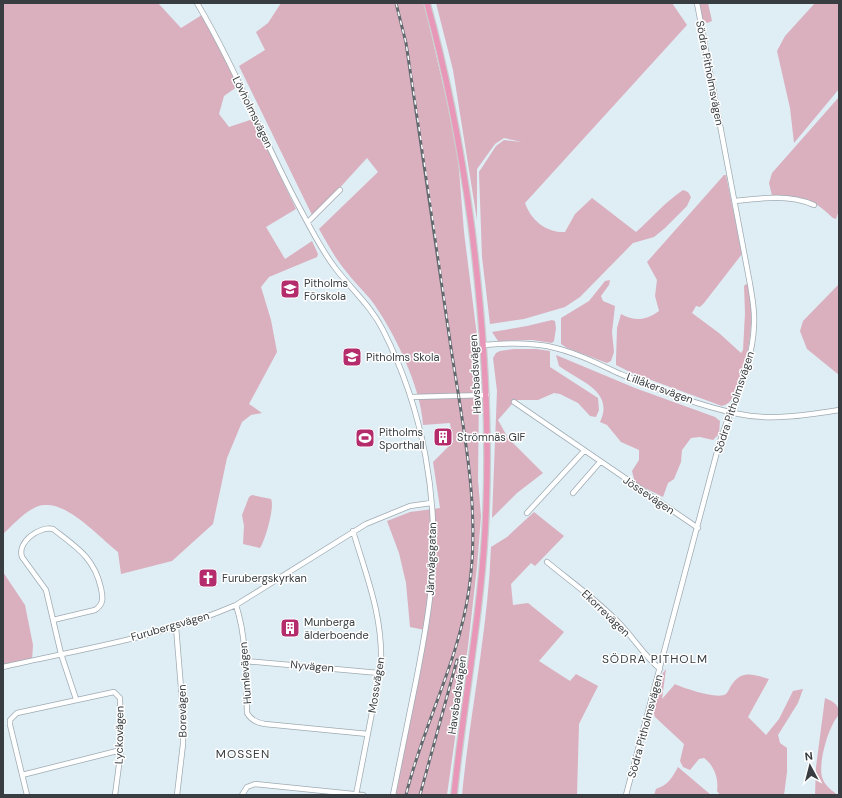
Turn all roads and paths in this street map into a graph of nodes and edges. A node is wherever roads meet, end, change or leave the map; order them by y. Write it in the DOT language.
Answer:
graph roads {
  1 [pos="197,3"];
  2 [pos="427,3"];
  3 [pos="697,3"];
  4 [pos="340,190"];
  5 [pos="734,201"];
  6 [pos="814,205"];
  7 [pos="308,222"];
  8 [pos="484,345"];
  9 [pos="487,395"];
  10 [pos="411,397"];
  11 [pos="514,402"];
  12 [pos="839,410"];
  13 [pos="729,412"];
  14 [pos="584,450"];
  15 [pos="600,462"];
  16 [pos="573,493"];
  17 [pos="431,503"];
  18 [pos="527,513"];
  19 [pos="698,528"];
  20 [pos="353,531"];
  21 [pos="547,562"];
  22 [pos="236,605"];
  23 [pos="53,620"];
  24 [pos="176,627"];
  25 [pos="60,654"];
  26 [pos="245,661"];
  27 [pos="3,667"];
  28 [pos="660,669"];
  29 [pos="379,673"];
  30 [pos="76,699"];
  31 [pos="368,734"];
  32 [pos="121,750"];
  33 [pos="22,775"];
  34 [pos="356,794"];
  35 [pos="27,795"];
  36 [pos="115,795"];
  37 [pos="177,795"];
  38 [pos="242,795"];
  39 [pos="363,795"];
  40 [pos="393,795"];
  41 [pos="454,795"];
  42 [pos="626,795"];
  1 -- 7 [label="street, Lövholmsvägen"];
  2 -- 8 [label="main road, Havsbadsvägen"];
  3 -- 5 [label="street, Södra Pitholmsvägen"];
  4 -- 7 [label="street"];
  5 -- 6 [label="street"];
  5 -- 13 [label="street, Södra Pitholmsvägen"];
  7 -- 10 [label="street, Lövholmsvägen"];
  8 -- 9 [label="main road, Havsbadsvägen"];
  8 -- 13 [label="street, Lillåkersvägen"];
  9 -- 10 [label="street"];
  9 -- 41 [label="main road, Havsbadsvägen"];
  10 -- 17 [label="street, Järnvägsgatan"];
  11 -- 14 [label="street, Jössevägen"];
  12 -- 13 [label="street, Lillåkersvägen"];
  13 -- 19 [label="street, Södra Pitholmsvägen"];
  14 -- 15 [label="street, Jössevägen"];
  14 -- 18 [label="street"];
  15 -- 16 [label="street"];
  15 -- 19 [label="street, Jössevägen"];
  17 -- 20 [label="street, Furubergsvägen"];
  17 -- 40 [label="street, Järnvägsgatan"];
  19 -- 28 [label="street, Södra Pitholmsvägen"];
  20 -- 22 [label="street, Furubergsvägen"];
  20 -- 29 [label="street, Mossvägen"];
  21 -- 28 [label="street, Ekorrevägen"];
  22 -- 24 [label="street, Furubergsvägen"];
  22 -- 26 [label="street, Humlevägen"];
  23 -- 23 [label="street"];
  23 -- 25 [label="street"];
  24 -- 25 [label="street, Furubergsvägen"];
  24 -- 37 [label="street, Borevägen"];
  25 -- 27 [label="street, Furubergsvägen"];
  25 -- 30 [label="street"];
  26 -- 29 [label="street, Nyvägen"];
  26 -- 31 [label="street, Humlevägen"];
  28 -- 42 [label="street, Södra Pitholmsvägen"];
  29 -- 31 [label="street, Mossvägen"];
  30 -- 32 [label="street, Lyckovägen"];
  30 -- 33 [label="street, Lyckovägen"];
  31 -- 34 [label="street, Mossvägen"];
  32 -- 33 [label="street"];
  32 -- 36 [label="street, Lyckovägen"];
  33 -- 35 [label="street, Lyckovägen"];
  34 -- 38 [label="street"];
  34 -- 39 [label="street"];
}
